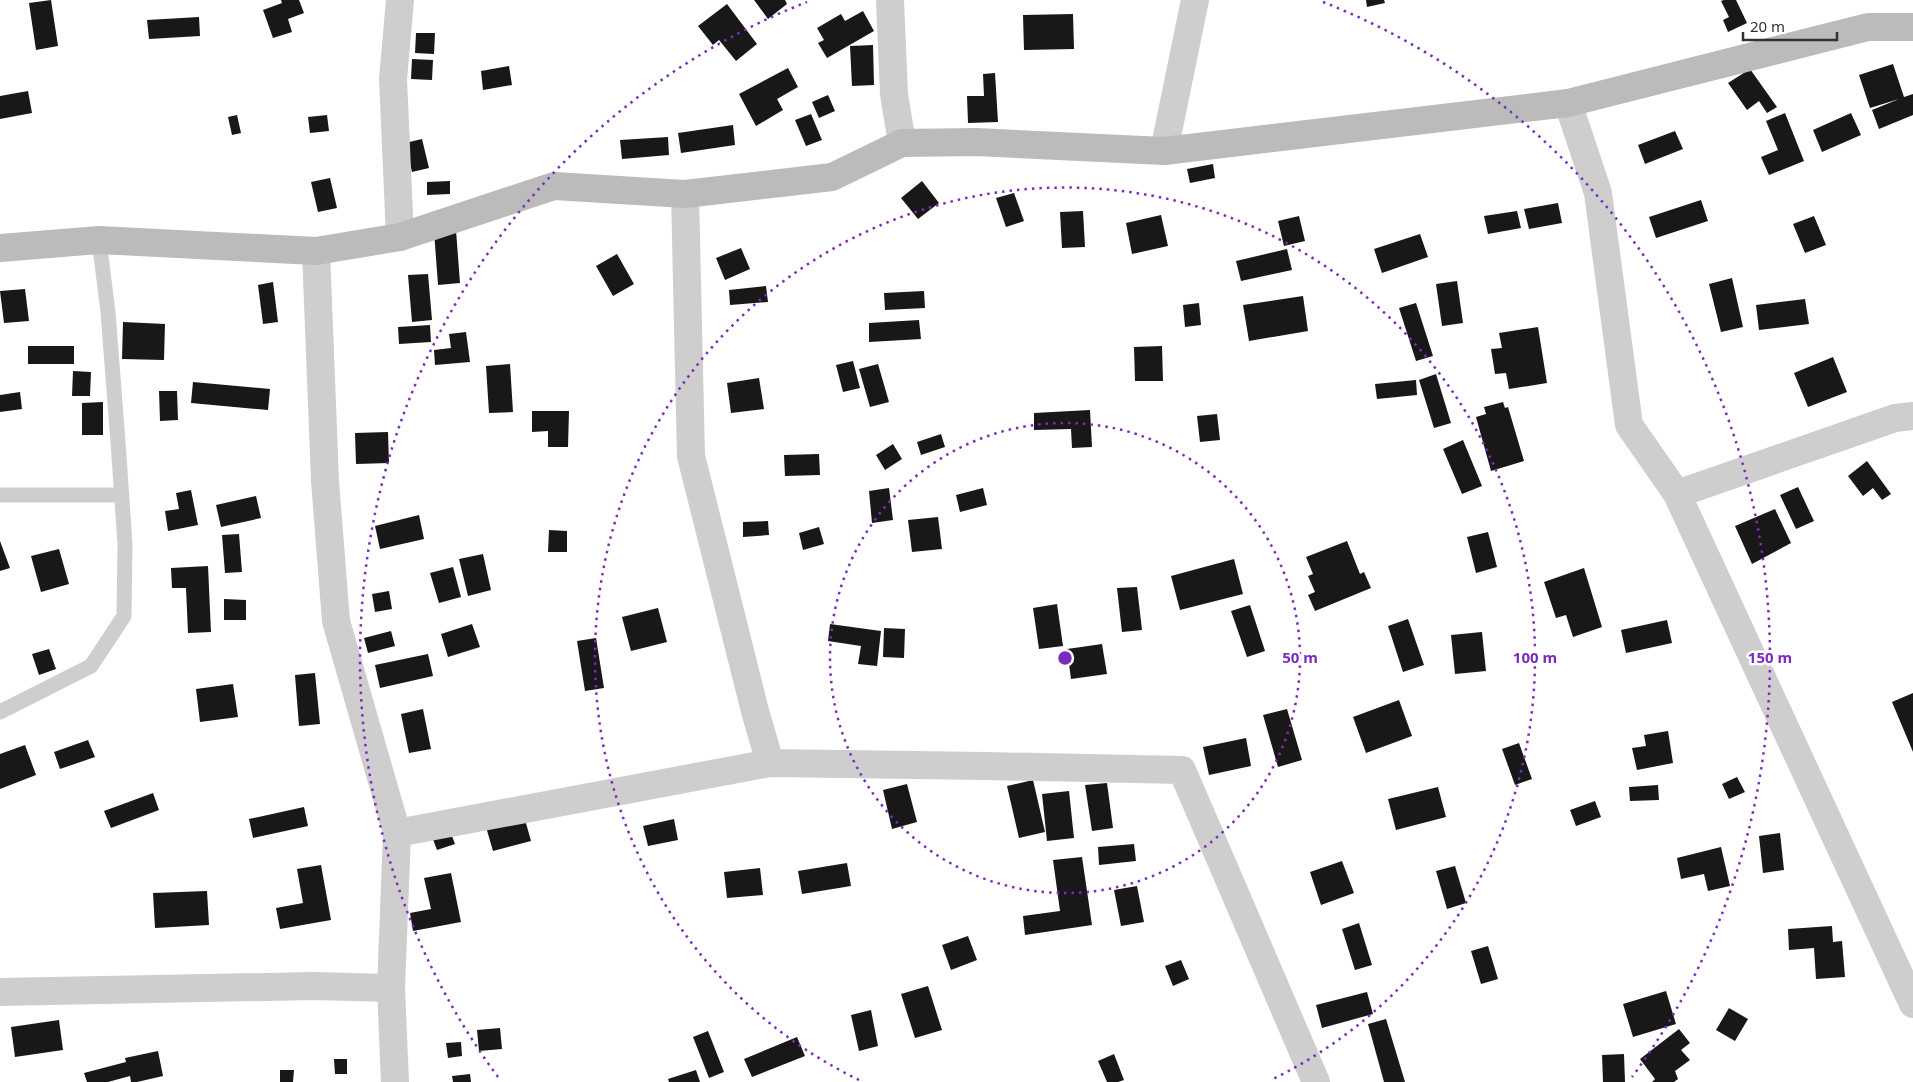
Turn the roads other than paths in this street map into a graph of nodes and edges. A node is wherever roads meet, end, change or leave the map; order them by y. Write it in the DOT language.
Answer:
graph roads {
  1 [pos="400,0"];
  2 [pos="890,0"];
  3 [pos="1195,0"];
  4 [pos="1913,27"];
  5 [pos="1568,103"];
  6 [pos="902,143"];
  7 [pos="1164,151"];
  8 [pos="684,194"];
  9 [pos="400,237"];
  10 [pos="99,240"];
  11 [pos="0,248"];
  12 [pos="316,251"];
  13 [pos="1913,416"];
  14 [pos="122,494"];
  15 [pos="1677,494"];
  16 [pos="0,495"];
  17 [pos="0,712"];
  18 [pos="770,763"];
  19 [pos="397,833"];
  20 [pos="391,988"];
  21 [pos="0,992"];
  22 [pos="1913,1004"];
  23 [pos="395,1082"];
  24 [pos="1316,1082"];
  1 -- 9 [label="street"];
  2 -- 6 [label="street"];
  3 -- 7 [label="street"];
  4 -- 5 [label="street"];
  5 -- 7 [label="street"];
  5 -- 15 [label="street"];
  6 -- 7 [label="street"];
  6 -- 8 [label="street"];
  8 -- 9 [label="street"];
  8 -- 18 [label="street"];
  9 -- 12 [label="street"];
  10 -- 11 [label="street"];
  10 -- 12 [label="street"];
  10 -- 14 [label="lane"];
  12 -- 19 [label="street"];
  13 -- 15 [label="street"];
  14 -- 16 [label="lane"];
  14 -- 17 [label="lane"];
  15 -- 22 [label="street"];
  18 -- 19 [label="street"];
  18 -- 24 [label="street"];
  19 -- 20 [label="street"];
  20 -- 21 [label="street"];
  20 -- 23 [label="street"];
}
